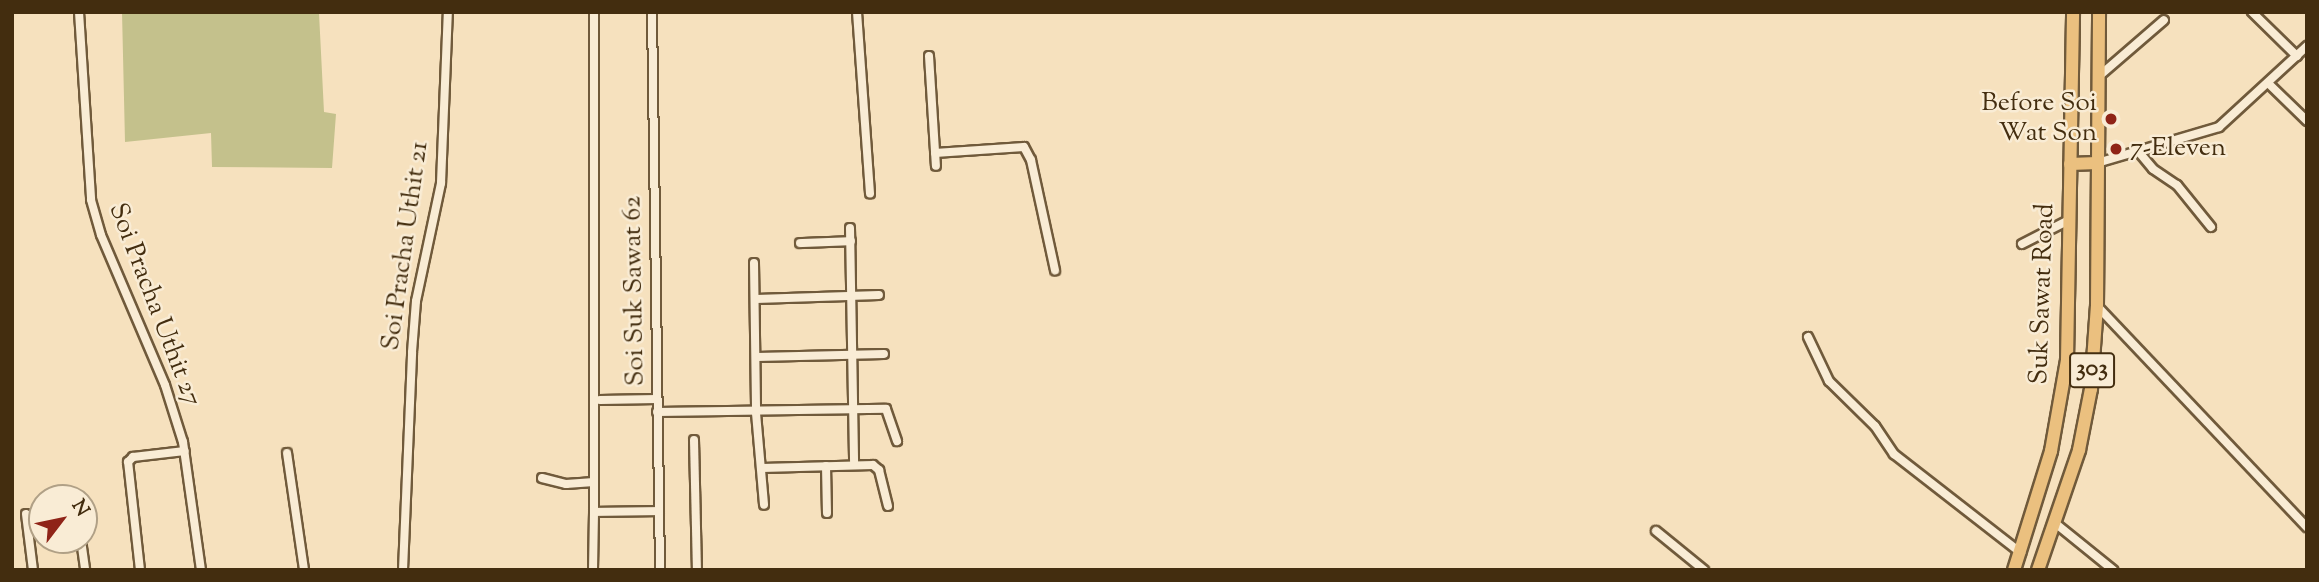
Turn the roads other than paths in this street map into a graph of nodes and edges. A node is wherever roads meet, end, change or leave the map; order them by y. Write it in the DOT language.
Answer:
graph roads {
  1 [pos="79,12"];
  2 [pos="448,12"];
  3 [pos="594,12"];
  4 [pos="652,12"];
  5 [pos="857,12"];
  6 [pos="2073,12"];
  7 [pos="2099,12"];
  8 [pos="2252,12"];
  9 [pos="2164,20"];
  10 [pos="2307,46"];
  11 [pos="929,55"];
  12 [pos="2297,56"];
  13 [pos="2098,77"];
  14 [pos="2269,84"];
  15 [pos="2307,121"];
  16 [pos="2138,151"];
  17 [pos="935,153"];
  18 [pos="2097,163"];
  19 [pos="2070,164"];
  20 [pos="936,166"];
  21 [pos="870,194"];
  22 [pos="2069,220"];
  23 [pos="2211,227"];
  24 [pos="850,228"];
  25 [pos="851,241"];
  26 [pos="800,243"];
  27 [pos="2022,244"];
  28 [pos="754,262"];
  29 [pos="1055,270"];
  30 [pos="879,295"];
  31 [pos="852,296"];
  32 [pos="756,299"];
  33 [pos="2096,306"];
  34 [pos="1808,337"];
  35 [pos="853,354"];
  36 [pos="884,354"];
  37 [pos="757,357"];
  38 [pos="657,399"];
  39 [pos="600,400"];
  40 [pos="854,411"];
  41 [pos="657,412"];
  42 [pos="756,412"];
  43 [pos="694,440"];
  44 [pos="897,441"];
  45 [pos="185,452"];
  46 [pos="287,453"];
  47 [pos="854,465"];
  48 [pos="826,466"];
  49 [pos="762,468"];
  50 [pos="542,478"];
  51 [pos="594,482"];
  52 [pos="764,505"];
  53 [pos="888,506"];
  54 [pos="659,511"];
  55 [pos="594,512"];
  56 [pos="827,513"];
  57 [pos="26,514"];
  58 [pos="2055,523"];
  59 [pos="2307,527"];
  60 [pos="1656,531"];
  61 [pos="2021,554"];
  62 [pos="33,570"];
  63 [pos="140,570"];
  64 [pos="201,570"];
  65 [pos="304,570"];
  66 [pos="403,570"];
  67 [pos="593,570"];
  68 [pos="660,570"];
  69 [pos="697,570"];
  70 [pos="1704,570"];
  71 [pos="2014,570"];
  72 [pos="2038,570"];
  73 [pos="2113,570"];
  1 -- 45 [label="street, Soi Pracha Uthit 27"];
  2 -- 66 [label="street, Soi Pracha Uthit 21"];
  3 -- 51 [label="street"];
  4 -- 38 [label="street, Soi Suk Sawat 62"];
  5 -- 21 [label="street"];
  6 -- 19 [label="main road, Suk Sawat Road / 303"];
  7 -- 13 [label="main road, Suk Sawat Road / 303"];
  8 -- 12 [label="street"];
  9 -- 13 [label="street"];
  10 -- 12 [label="street"];
  11 -- 17 [label="street"];
  12 -- 14 [label="street"];
  13 -- 18 [label="main road, Suk Sawat Road / 303"];
  14 -- 15 [label="street"];
  14 -- 16 [label="street"];
  16 -- 18 [label="street"];
  16 -- 23 [label="street"];
  17 -- 20 [label="street"];
  17 -- 29 [label="street"];
  18 -- 19 [label="main road"];
  18 -- 33 [label="main road, Suk Sawat Road / 303"];
  19 -- 22 [label="main road, Suk Sawat Road / 303"];
  22 -- 27 [label="street"];
  22 -- 61 [label="main road, Suk Sawat Road / 303"];
  24 -- 25 [label="street"];
  25 -- 26 [label="street"];
  25 -- 31 [label="street"];
  28 -- 32 [label="street"];
  30 -- 31 [label="street"];
  31 -- 32 [label="street"];
  31 -- 35 [label="street"];
  32 -- 37 [label="street"];
  33 -- 58 [label="main road, Suk Sawat Road / 303"];
  33 -- 59 [label="street"];
  34 -- 61 [label="street"];
  35 -- 36 [label="street"];
  35 -- 37 [label="street"];
  35 -- 40 [label="street"];
  37 -- 42 [label="street"];
  38 -- 39 [label="street"];
  38 -- 41 [label="street, Soi Suk Sawat 62"];
  40 -- 42 [label="street"];
  40 -- 44 [label="street"];
  40 -- 47 [label="street"];
  41 -- 42 [label="street"];
  41 -- 54 [label="street, Soi Suk Sawat 62"];
  42 -- 49 [label="street"];
  43 -- 69 [label="street"];
  45 -- 63 [label="street"];
  45 -- 64 [label="street, Soi Pracha Uthit 27"];
  46 -- 65 [label="street"];
  47 -- 48 [label="street"];
  47 -- 53 [label="street"];
  48 -- 49 [label="street"];
  48 -- 56 [label="street"];
  49 -- 52 [label="street"];
  50 -- 51 [label="street"];
  51 -- 55 [label="street"];
  54 -- 55 [label="street"];
  54 -- 68 [label="street, Soi Suk Sawat 62"];
  55 -- 67 [label="street"];
  57 -- 62 [label="street"];
  58 -- 72 [label="main road, Suk Sawat Road / 303"];
  58 -- 73 [label="street"];
  60 -- 70 [label="street"];
  61 -- 71 [label="main road, Suk Sawat Road / 303"];
}
